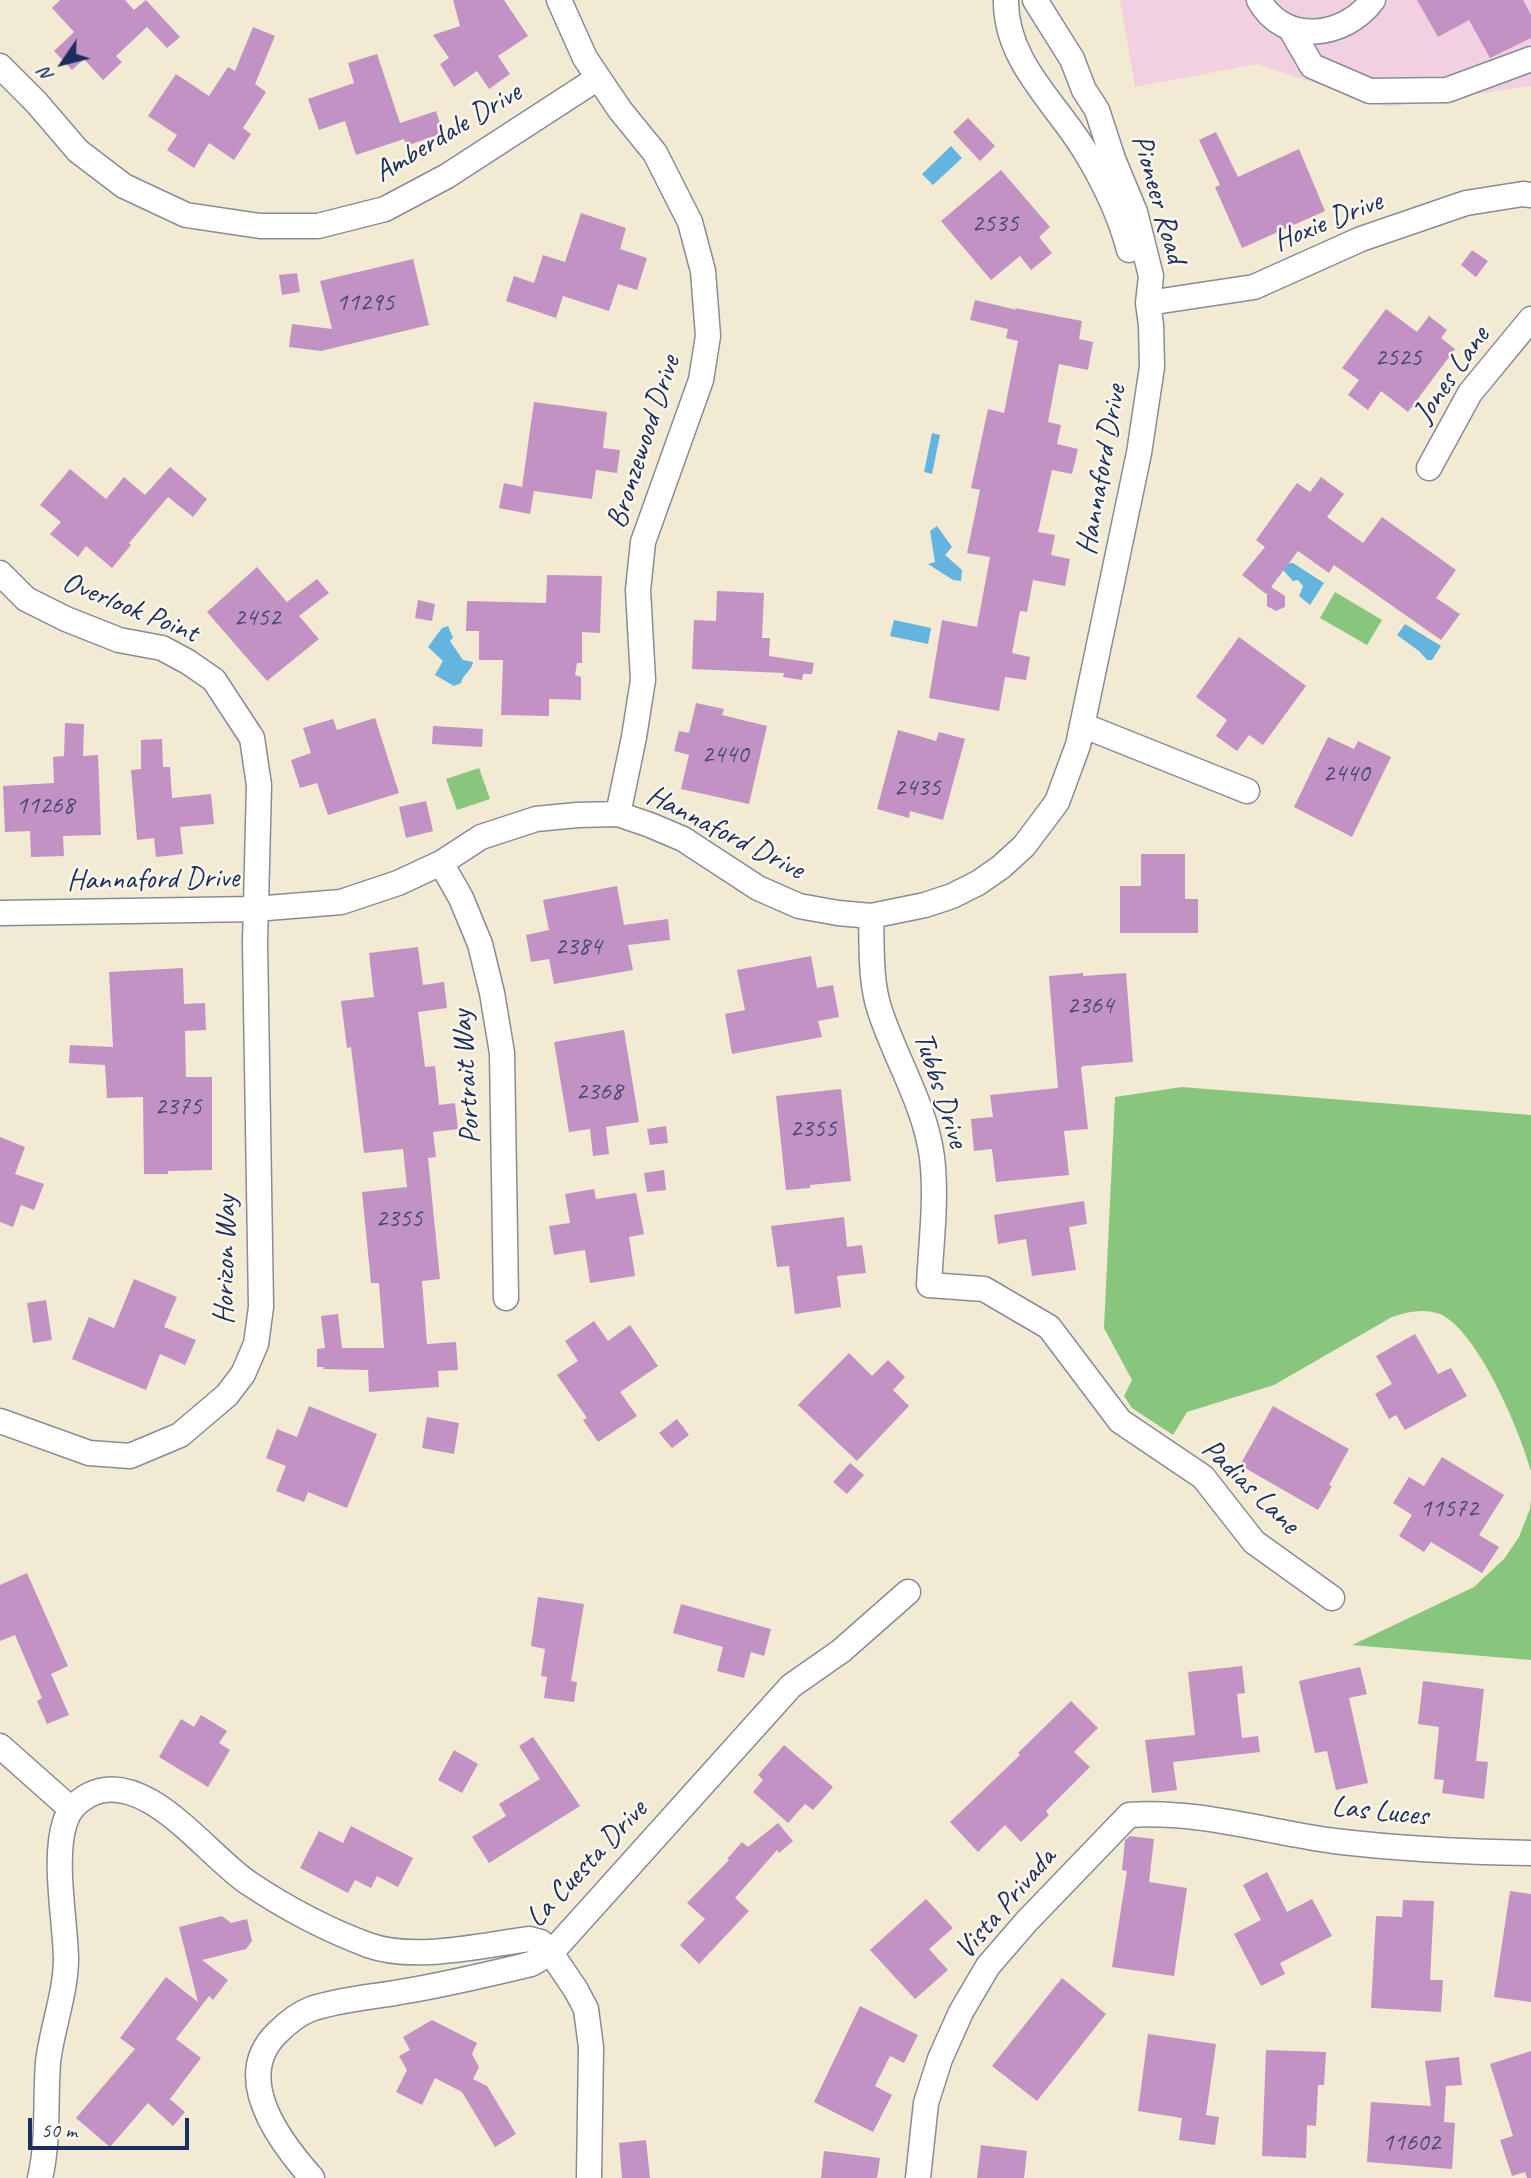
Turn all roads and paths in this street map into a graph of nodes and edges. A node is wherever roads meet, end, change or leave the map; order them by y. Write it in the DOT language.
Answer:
graph roads {
  1 [pos="559,0"];
  2 [pos="1006,0"];
  3 [pos="1035,0"];
  4 [pos="1259,0"];
  5 [pos="1373,0"];
  6 [pos="1290,28"];
  7 [pos="1531,59"];
  8 [pos="0,66"];
  9 [pos="598,78"];
  10 [pos="1084,90"];
  11 [pos="1053,105"];
  12 [pos="1531,195"];
  13 [pos="1148,303"];
  14 [pos="1531,319"];
  15 [pos="1429,468"];
  16 [pos="0,573"];
  17 [pos="1082,725"];
  18 [pos="1247,791"];
  19 [pos="618,814"];
  20 [pos="441,863"];
  21 [pos="255,909"];
  22 [pos="0,913"];
  23 [pos="871,916"];
  24 [pos="929,1285"];
  25 [pos="506,1298"];
  26 [pos="0,1421"];
  27 [pos="908,1592"];
  28 [pos="1332,1598"];
  29 [pos="0,1746"];
  30 [pos="71,1809"];
  31 [pos="1223,1822"];
  32 [pos="1531,1853"];
  33 [pos="551,1953"];
  34 [pos="40,2178"];
  35 [pos="312,2178"];
  36 [pos="589,2178"];
  37 [pos="918,2178"];
  1 -- 9 [label="street, Bronzewood Drive"];
  2 -- 11 [label="street, Pioneer Road"];
  3 -- 10 [label="street, Pioneer Road"];
  4 -- 6 [label="street"];
  5 -- 6 [label="street"];
  6 -- 7 [label="street"];
  8 -- 9 [label="street, Amberdale Drive"];
  9 -- 19 [label="street, Bronzewood Drive"];
  10 -- 11 [label="street"];
  10 -- 13 [label="street, Pioneer Road"];
  11 -- 13 [label="street, Pioneer Road"];
  12 -- 13 [label="street, Hoxie Drive"];
  13 -- 17 [label="street, Hannaford Drive"];
  14 -- 15 [label="street, Jones Lane"];
  16 -- 21 [label="street, Overlook Point"];
  17 -- 18 [label="street"];
  17 -- 23 [label="street, Hannaford Drive"];
  19 -- 20 [label="street, Hannaford Drive"];
  19 -- 23 [label="street, Hannaford Drive"];
  20 -- 21 [label="street, Hannaford Drive"];
  20 -- 25 [label="street, Portrait Way"];
  21 -- 22 [label="street, Hannaford Drive"];
  21 -- 26 [label="street, Horizon Way"];
  23 -- 24 [label="street, Tubbs Drive"];
  24 -- 28 [label="street, Padias Lane"];
  27 -- 33 [label="street, La Cuesta Drive"];
  29 -- 30 [label="street"];
  30 -- 33 [label="street"];
  30 -- 34 [label="street"];
  31 -- 32 [label="street, Las Luces"];
  31 -- 37 [label="street, Vista Privada"];
  33 -- 35 [label="street, La Cuesta Drive"];
  33 -- 36 [label="street"];
}
